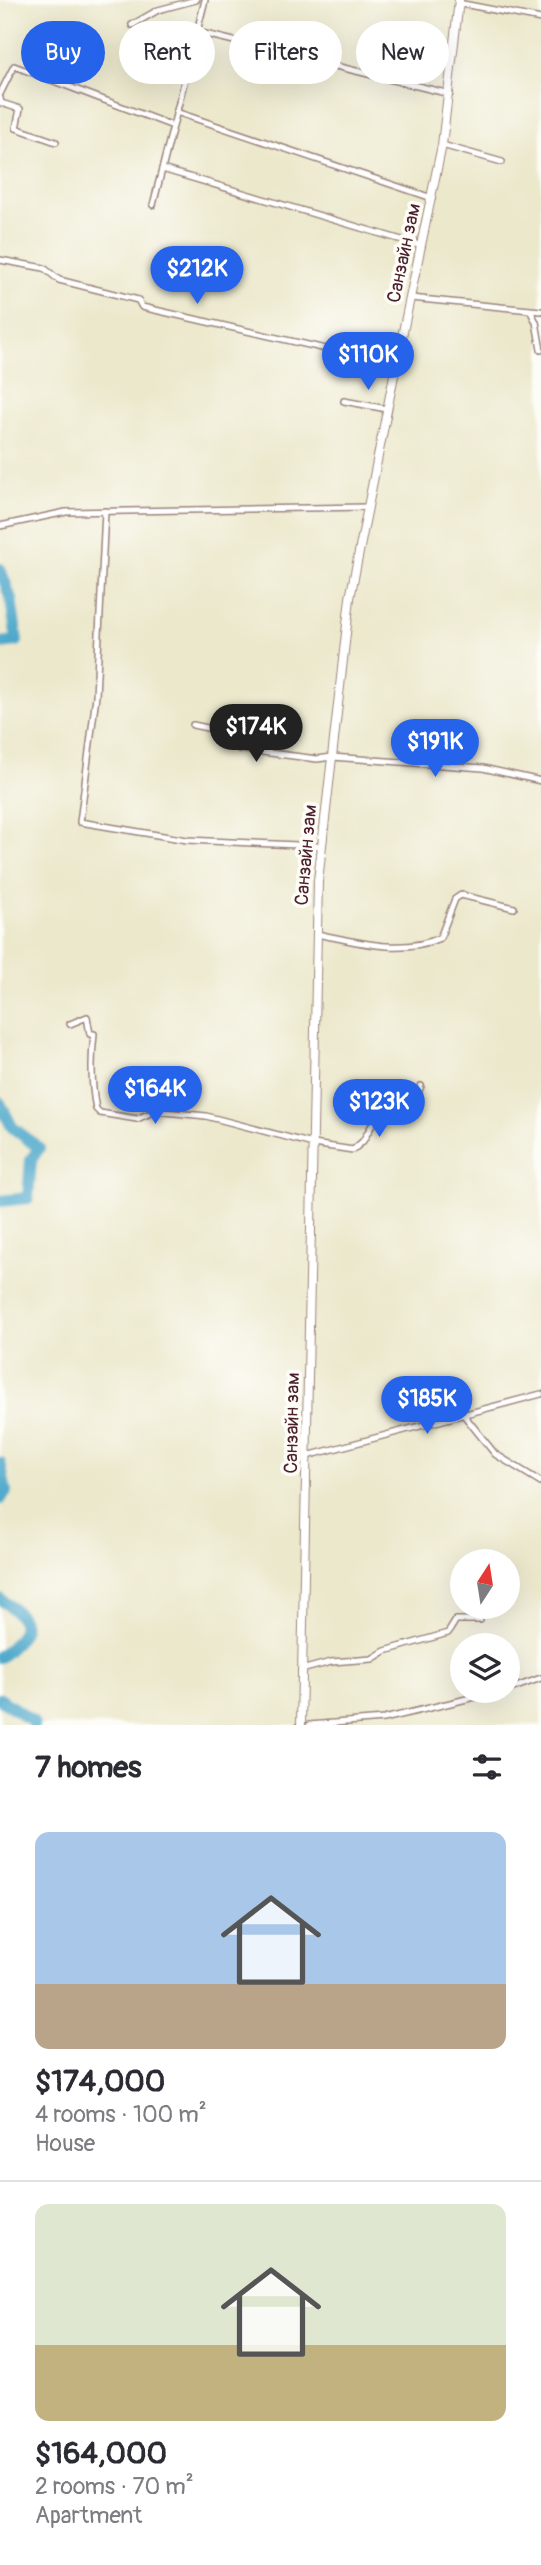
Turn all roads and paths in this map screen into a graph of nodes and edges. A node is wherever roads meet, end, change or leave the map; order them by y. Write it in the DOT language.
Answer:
graph roads {
  1 [pos="196,0"];
  2 [pos="205,0"];
  3 [pos="458,1"];
  4 [pos="541,19"];
  5 [pos="139,21"];
  6 [pos="200,21"];
  7 [pos="215,36"];
  8 [pos="183,84"];
  9 [pos="450,94"];
  10 [pos="0,96"];
  11 [pos="176,112"];
  12 [pos="173,126"];
  13 [pos="56,142"];
  14 [pos="442,145"];
  15 [pos="502,162"];
  16 [pos="162,169"];
  17 [pos="432,198"];
  18 [pos="153,205"];
  19 [pos="422,246"];
  20 [pos="0,260"];
  21 [pos="411,298"];
  22 [pos="541,311"];
  23 [pos="531,312"];
  24 [pos="541,350"];
  25 [pos="396,365"];
  26 [pos="344,401"];
  27 [pos="387,409"];
  28 [pos="368,507"];
  29 [pos="105,511"];
  30 [pos="0,528"];
  31 [pos="194,725"];
  32 [pos="332,757"];
  33 [pos="541,780"];
  34 [pos="321,846"];
  35 [pos="514,908"];
  36 [pos="317,934"];
  37 [pos="71,1024"];
  38 [pos="421,1086"];
  39 [pos="313,1144"];
  40 [pos="541,1394"];
  41 [pos="463,1414"];
  42 [pos="307,1456"];
  43 [pos="541,1482"];
  44 [pos="480,1620"];
  45 [pos="301,1670"];
  46 [pos="541,1678"];
  47 [pos="520,1685"];
  48 [pos="451,1703"];
  49 [pos="301,1725"];
  50 [pos="309,1725"];
  1 -- 5 [label="street"];
  2 -- 6 [label="street"];
  3 -- 4 [label="street"];
  3 -- 9 [label="main road, Санзайн зам"];
  7 -- 9 [label="street"];
  8 -- 11 [label="street"];
  9 -- 14 [label="main road, Санзайн зам"];
  10 -- 12 [label="street"];
  10 -- 13 [label="street"];
  11 -- 12 [label="street"];
  11 -- 17 [label="street"];
  12 -- 16 [label="street"];
  14 -- 15 [label="street"];
  14 -- 17 [label="main road, Санзайн зам"];
  16 -- 18 [label="street"];
  16 -- 19 [label="street"];
  17 -- 19 [label="main road, Санзайн зам"];
  19 -- 21 [label="main road, Санзайн зам"];
  20 -- 25 [label="street"];
  21 -- 23 [label="street"];
  21 -- 25 [label="main road, Санзайн зам"];
  22 -- 23 [label="street"];
  23 -- 24 [label="street"];
  25 -- 27 [label="main road, Санзайн зам"];
  26 -- 27 [label="street"];
  27 -- 28 [label="main road, Санзайн зам"];
  28 -- 29 [label="street"];
  28 -- 32 [label="main road, Санзайн зам"];
  29 -- 30 [label="street"];
  29 -- 34 [label="street"];
  31 -- 32 [label="street"];
  32 -- 33 [label="street"];
  32 -- 34 [label="main road, Санзайн зам"];
  34 -- 36 [label="main road, Санзайн зам"];
  35 -- 36 [label="street"];
  36 -- 39 [label="main road, Санзайн зам"];
  37 -- 39 [label="street"];
  38 -- 39 [label="street"];
  39 -- 42 [label="main road, Санзайн зам"];
  40 -- 41 [label="street"];
  41 -- 42 [label="street"];
  41 -- 43 [label="street"];
  42 -- 45 [label="main road, Санзайн зам"];
  44 -- 45 [label="street"];
  45 -- 49 [label="main road, Санзайн зам"];
  46 -- 47 [label="street"];
  48 -- 50 [label="street"];
}
